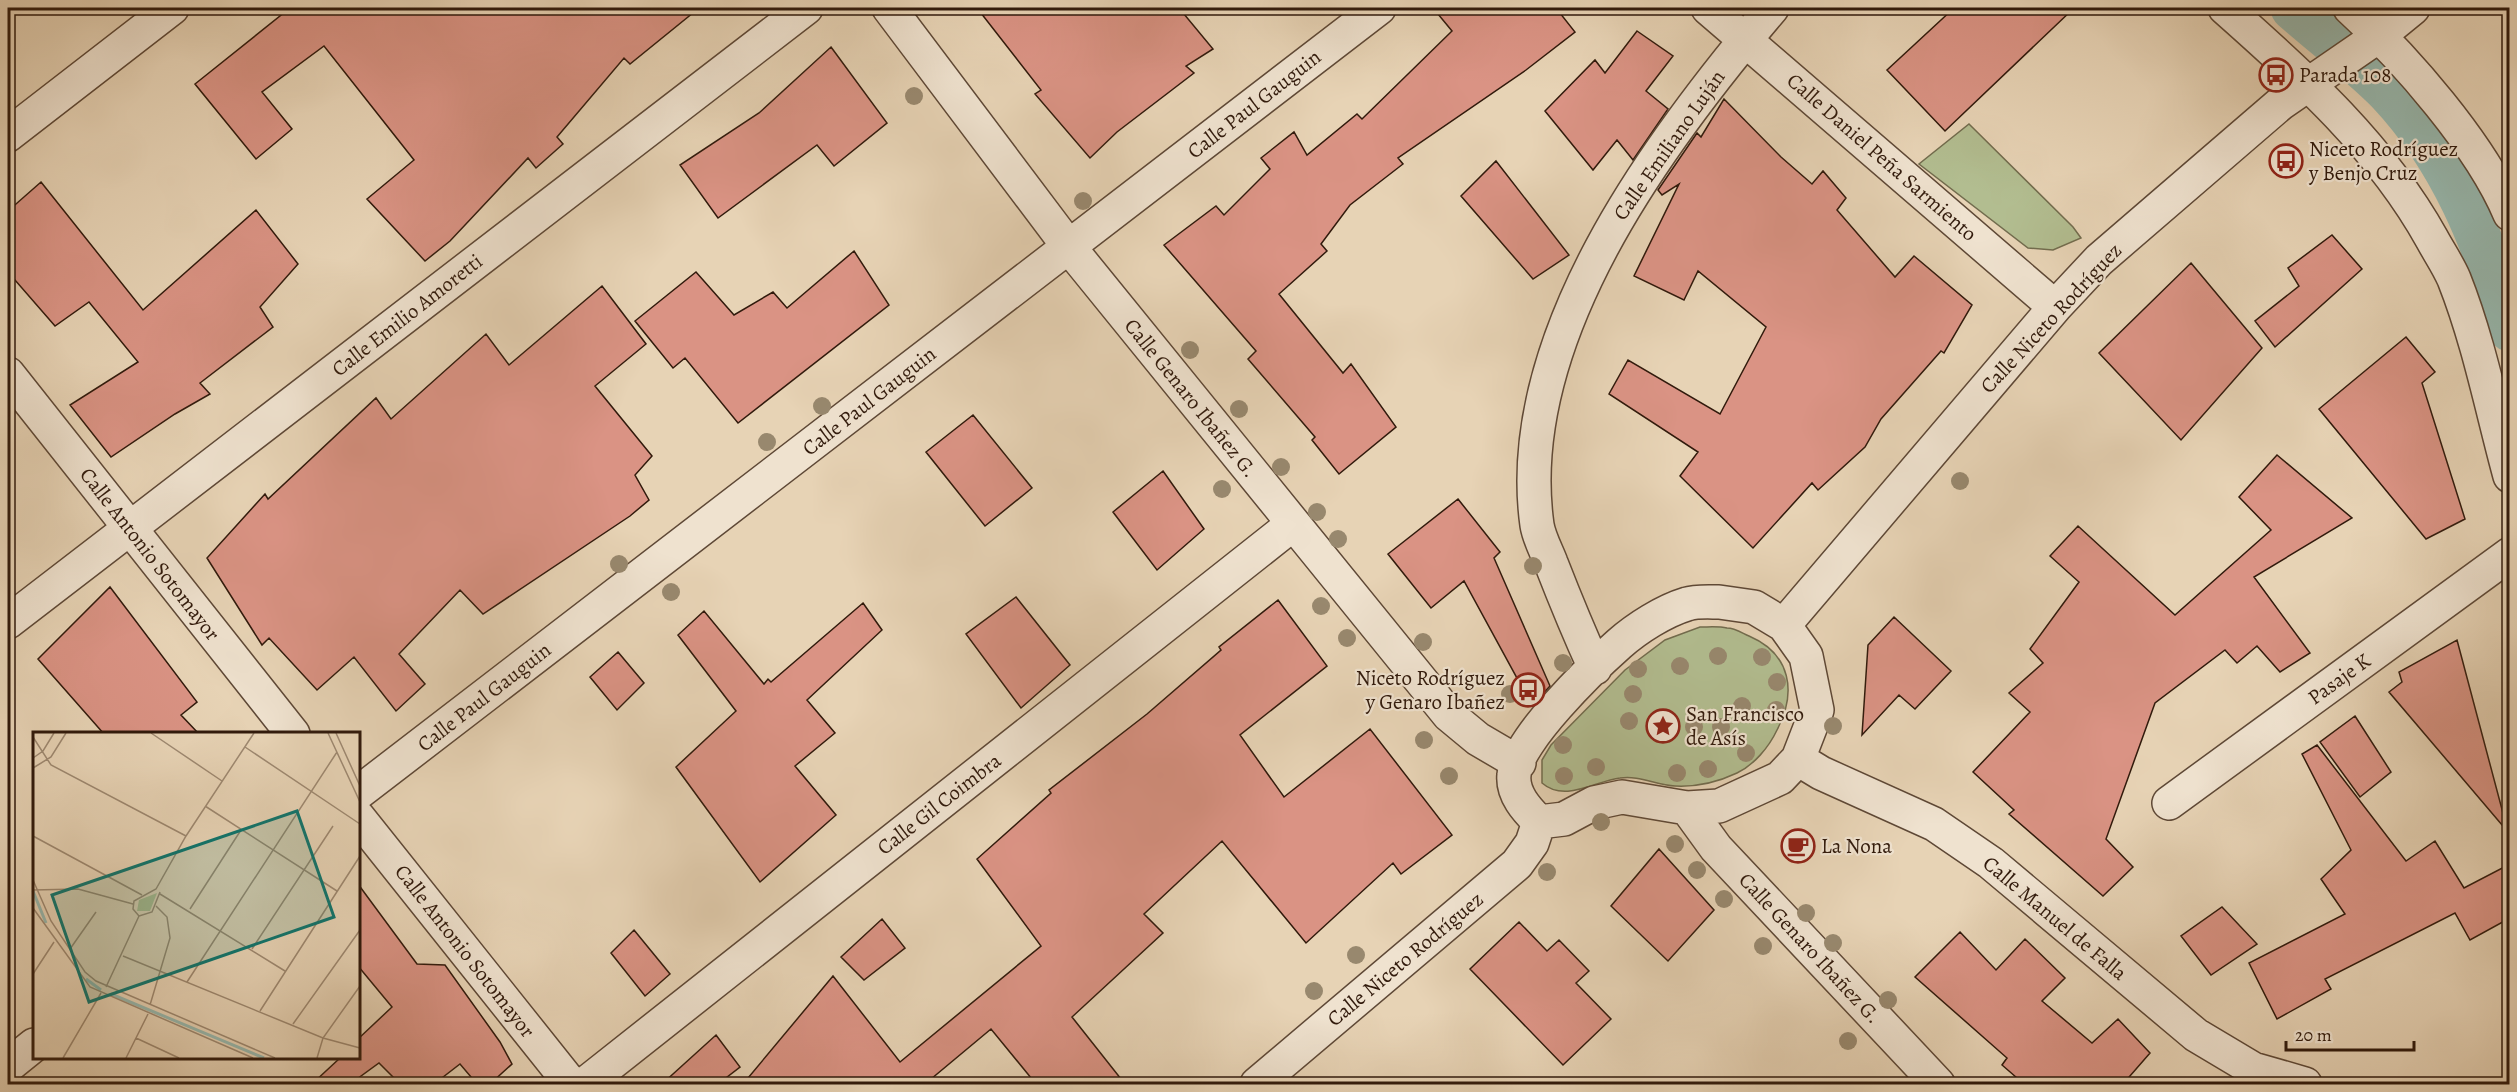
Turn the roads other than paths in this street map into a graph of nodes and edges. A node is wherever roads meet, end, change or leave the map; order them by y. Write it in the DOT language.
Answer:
graph roads {
  1 [pos="172,8"];
  2 [pos="806,8"];
  3 [pos="889,8"];
  4 [pos="1379,8"];
  5 [pos="1708,8"];
  6 [pos="1772,8"];
  7 [pos="2225,8"];
  8 [pos="2350,8"];
  9 [pos="2413,8"];
  10 [pos="2378,37"];
  11 [pos="1745,39"];
  12 [pos="2316,79"];
  13 [pos="8,135"];
  14 [pos="2510,214"];
  15 [pos="1069,247"];
  16 [pos="2055,307"];
  17 [pos="8,374"];
  18 [pos="2510,476"];
  19 [pos="1293,524"];
  20 [pos="130,528"];
  21 [pos="2510,554"];
  22 [pos="8,622"];
  23 [pos="1784,626"];
  24 [pos="1595,668"];
  25 [pos="290,732"];
  26 [pos="1798,759"];
  27 [pos="1519,763"];
  28 [pos="360,791"];
  29 [pos="2169,804"];
  30 [pos="1687,808"];
  31 [pos="360,820"];
  32 [pos="1539,822"];
  33 [pos="33,1046"];
  34 [pos="8,1066"];
  35 [pos="571,1084"];
  36 [pos="585,1084"];
  37 [pos="1257,1084"];
  38 [pos="1938,1084"];
  39 [pos="2305,1084"];
  1 -- 13 [label="street"];
  2 -- 20 [label="street, Calle Emilio Amoretti"];
  3 -- 15 [label="street, Calle Genaro Ibañez G."];
  4 -- 15 [label="street, Calle Paul Gauguin"];
  5 -- 11 [label="street, Calle Daniel Peña Sarmiento"];
  6 -- 11 [label="street, Calle Emiliano Luján"];
  7 -- 12 [label="street"];
  8 -- 10 [label="street"];
  9 -- 10 [label="street, Calle Niceto Rodríguez"];
  10 -- 12 [label="street, Calle Niceto Rodríguez"];
  10 -- 14 [label="street"];
  11 -- 16 [label="street, Calle Daniel Peña Sarmiento"];
  11 -- 24 [label="street, Calle Emiliano Luján"];
  12 -- 16 [label="street, Calle Niceto Rodríguez"];
  12 -- 18 [label="street"];
  15 -- 19 [label="street, Calle Genaro Ibañez G."];
  15 -- 28 [label="street, Calle Paul Gauguin"];
  16 -- 23 [label="street, Calle Niceto Rodríguez"];
  17 -- 20 [label="street, Calle Antonio Sotomayor"];
  19 -- 27 [label="street, Calle Genaro Ibañez G."];
  19 -- 36 [label="street, Calle Gil Coimbra"];
  20 -- 22 [label="street, Calle Emilio Amoretti"];
  20 -- 25 [label="street, Calle Antonio Sotomayor"];
  21 -- 29 [label="street, Pasaje K"];
  23 -- 24 [label="street"];
  23 -- 26 [label="street"];
  24 -- 27 [label="street"];
  26 -- 30 [label="street"];
  26 -- 39 [label="street, Calle Manuel de Falla"];
  27 -- 32 [label="street"];
  30 -- 32 [label="street"];
  30 -- 38 [label="street, Calle Genaro Ibañez G."];
  31 -- 35 [label="street, Calle Antonio Sotomayor"];
  32 -- 37 [label="street, Calle Niceto Rodríguez"];
  33 -- 34 [label="street"];
}
